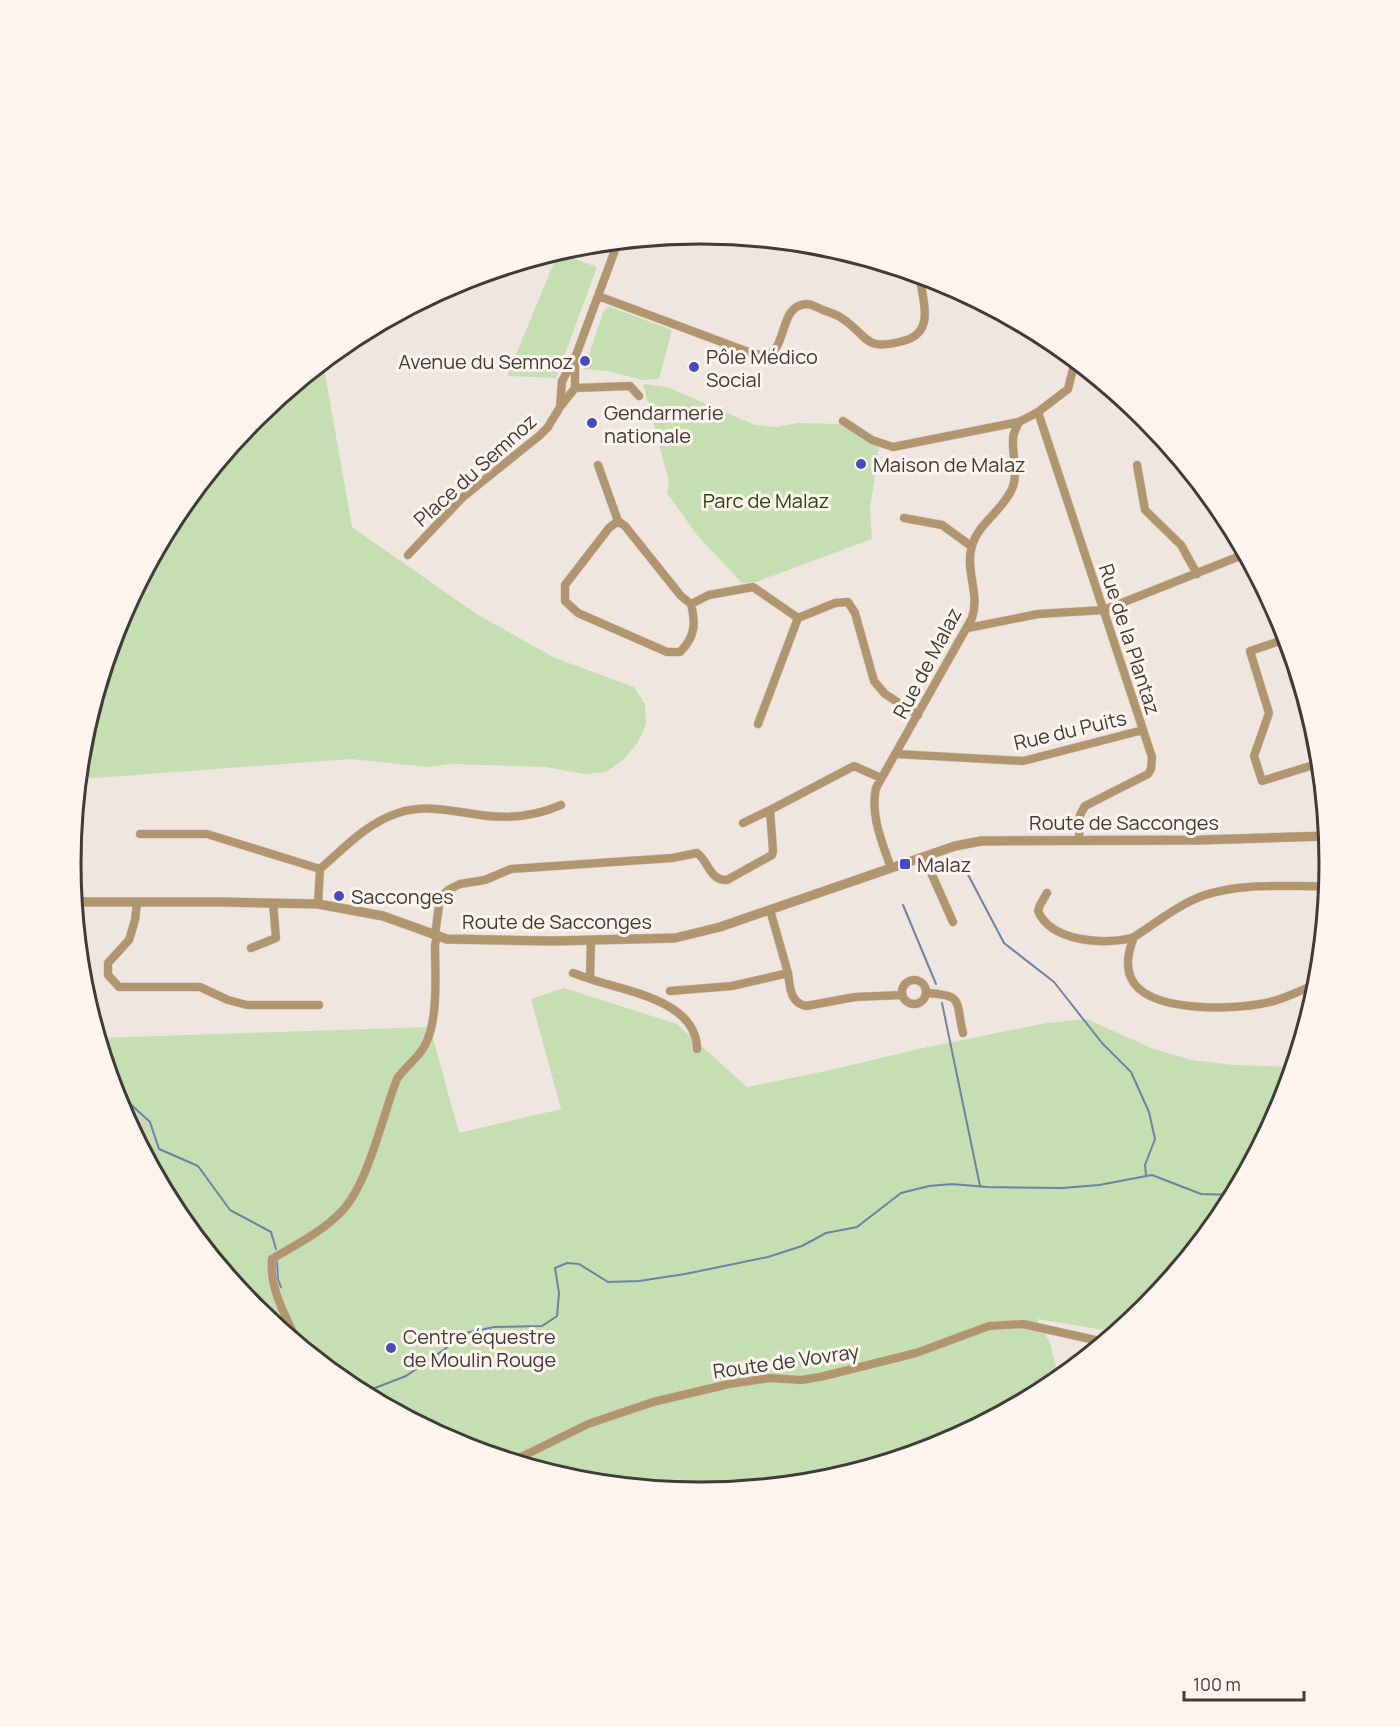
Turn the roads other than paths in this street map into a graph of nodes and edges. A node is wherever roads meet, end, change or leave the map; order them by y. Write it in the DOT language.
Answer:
graph roads {
  1 [pos="615,251"];
  2 [pos="920,285"];
  3 [pos="598,296"];
  4 [pos="575,358"];
  5 [pos="1073,369"];
  6 [pos="575,388"];
  7 [pos="639,396"];
  8 [pos="560,407"];
  9 [pos="1038,412"];
  10 [pos="843,422"];
  11 [pos="1019,422"];
  12 [pos="598,465"];
  13 [pos="1137,465"];
  14 [pos="903,518"];
  15 [pos="618,521"];
  16 [pos="971,546"];
  17 [pos="408,555"];
  18 [pos="1238,557"];
  19 [pos="1197,574"];
  20 [pos="690,604"];
  21 [pos="1104,610"];
  22 [pos="798,618"];
  23 [pos="968,628"];
  24 [pos="1277,642"];
  25 [pos="918,715"];
  26 [pos="759,724"];
  27 [pos="1143,730"];
  28 [pos="896,754"];
  29 [pos="1311,766"];
  30 [pos="881,778"];
  31 [pos="561,805"];
  32 [pos="770,810"];
  33 [pos="743,823"];
  34 [pos="140,834"];
  35 [pos="1318,837"];
  36 [pos="1079,840"];
  37 [pos="924,857"];
  38 [pos="891,868"];
  39 [pos="320,869"];
  40 [pos="1318,886"];
  41 [pos="1047,893"];
  42 [pos="82,902"];
  43 [pos="137,903"];
  44 [pos="273,903"];
  45 [pos="318,904"];
  46 [pos="770,910"];
  47 [pos="953,922"];
  48 [pos="436,936"];
  49 [pos="1134,937"];
  50 [pos="591,940"];
  51 [pos="251,948"];
  52 [pos="573,973"];
  53 [pos="788,973"];
  54 [pos="590,979"];
  55 [pos="1306,988"];
  56 [pos="670,991"];
  57 [pos="926,993"];
  58 [pos="902,995"];
  59 [pos="319,1005"];
  60 [pos="963,1033"];
  61 [pos="697,1049"];
  62 [pos="292,1329"];
  63 [pos="1095,1340"];
  64 [pos="523,1456"];
  1 -- 3 [label="street"];
  2 -- 3 [label="street"];
  3 -- 4 [label="street"];
  4 -- 6 [label="street"];
  4 -- 8 [label="street"];
  5 -- 9 [label="street"];
  6 -- 7 [label="street"];
  6 -- 8 [label="street, Place du Semnoz"];
  8 -- 17 [label="street, Place du Semnoz"];
  9 -- 11 [label="street"];
  9 -- 21 [label="street, Rue de la Plantaz"];
  10 -- 11 [label="street"];
  11 -- 16 [label="street"];
  12 -- 15 [label="street"];
  13 -- 19 [label="street"];
  14 -- 16 [label="street"];
  15 -- 20 [label="street"];
  15 -- 20 [label="street"];
  16 -- 23 [label="street, Rue de Malaz"];
  18 -- 19 [label="street"];
  19 -- 21 [label="street"];
  20 -- 22 [label="street"];
  21 -- 23 [label="street"];
  21 -- 27 [label="street, Rue de la Plantaz"];
  22 -- 25 [label="street"];
  22 -- 26 [label="street"];
  23 -- 25 [label="street, Rue de Malaz"];
  24 -- 29 [label="street"];
  25 -- 28 [label="street, Rue de Malaz"];
  27 -- 28 [label="street, Rue du Puits"];
  27 -- 36 [label="street, Rue de la Plantaz"];
  28 -- 30 [label="street, Rue de Malaz"];
  30 -- 32 [label="street"];
  30 -- 38 [label="street, Rue de Malaz"];
  31 -- 39 [label="street"];
  32 -- 33 [label="street"];
  32 -- 48 [label="street"];
  34 -- 39 [label="street"];
  35 -- 36 [label="street, Route de Sacconges"];
  36 -- 37 [label="street, Route de Sacconges"];
  37 -- 38 [label="street, Route de Sacconges"];
  37 -- 47 [label="street"];
  38 -- 46 [label="street, Route de Sacconges"];
  39 -- 45 [label="street"];
  40 -- 49 [label="street"];
  41 -- 49 [label="street"];
  42 -- 43 [label="street, Route de Sacconges"];
  43 -- 44 [label="street, Route de Sacconges"];
  43 -- 59 [label="street"];
  44 -- 45 [label="street, Route de Sacconges"];
  44 -- 51 [label="street"];
  45 -- 48 [label="street, Route de Sacconges"];
  46 -- 50 [label="street, Route de Sacconges"];
  46 -- 53 [label="street"];
  48 -- 50 [label="street, Route de Sacconges"];
  48 -- 62 [label="street"];
  49 -- 55 [label="street"];
  50 -- 54 [label="street"];
  52 -- 54 [label="street"];
  53 -- 56 [label="street"];
  53 -- 58 [label="street"];
  54 -- 61 [label="street"];
  57 -- 58 [label="street"];
  57 -- 58 [label="street"];
  57 -- 60 [label="street"];
  63 -- 64 [label="street, Route de Vovray"];
}
